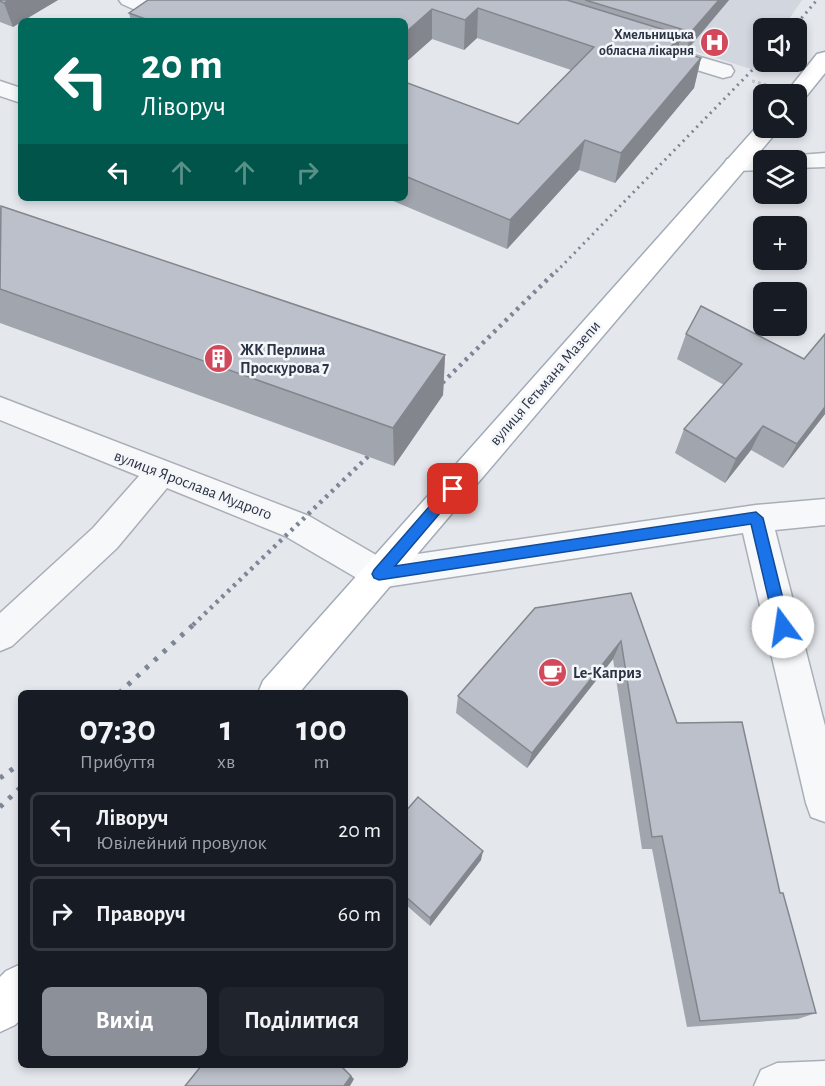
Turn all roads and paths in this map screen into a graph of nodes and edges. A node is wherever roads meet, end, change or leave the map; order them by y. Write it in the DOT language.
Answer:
graph roads {
  1 [pos="129,0"];
  2 [pos="170,18"];
  3 [pos="633,43"];
  4 [pos="825,59"];
  5 [pos="723,71"];
  6 [pos="765,84"];
  7 [pos="805,84"];
  8 [pos="0,88"];
  9 [pos="18,95"];
  10 [pos="763,138"];
  11 [pos="825,160"];
  12 [pos="807,161"];
  13 [pos="750,163"];
  14 [pos="0,408"];
  15 [pos="161,473"];
  16 [pos="825,512"];
  17 [pos="756,518"];
  18 [pos="379,574"];
  19 [pos="0,635"];
  20 [pos="279,690"];
  21 [pos="825,803"];
  22 [pos="18,989"];
  23 [pos="0,1010"];
  24 [pos="825,1084"];
  25 [pos="777,1086"];
  1 -- 2 [label="street"];
  3 -- 5 [label="street"];
  4 -- 7 [label="main road"];
  5 -- 6 [label="path"];
  8 -- 9 [label="street"];
  10 -- 13 [label="main road, вулиця Гетьмана Мазепи"];
  11 -- 12 [label="street"];
  13 -- 18 [label="main road, вулиця Гетьмана Мазепи"];
  14 -- 15 [label="street, вулиця Ярослава Мудрого"];
  15 -- 18 [label="street, вулиця Ярослава Мудрого"];
  15 -- 19 [label="street"];
  16 -- 17 [label="street"];
  17 -- 18 [label="street"];
  17 -- 21 [label="street"];
  18 -- 20 [label="main road, вулиця Гетьмана Мазепи"];
  22 -- 23 [label="main road"];
  24 -- 25 [label="street"];
}
